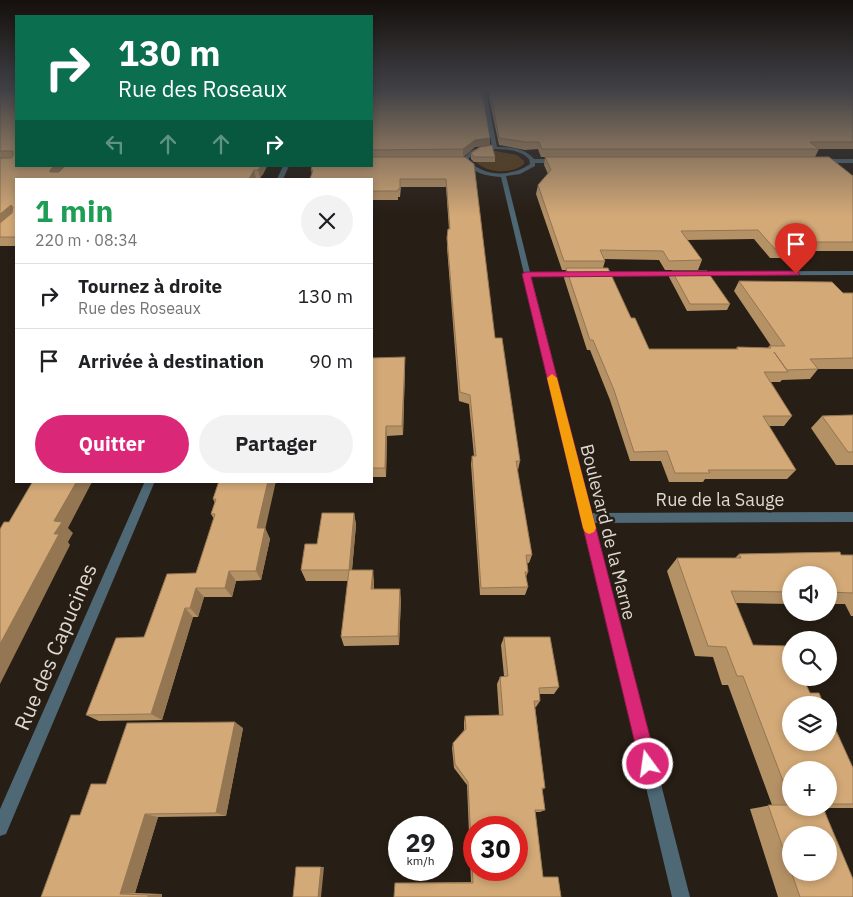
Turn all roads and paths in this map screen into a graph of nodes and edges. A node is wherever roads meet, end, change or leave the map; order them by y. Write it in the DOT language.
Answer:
graph roads {
  1 [pos="493,133"];
  2 [pos="496,148"];
  3 [pos="814,160"];
  4 [pos="853,160"];
  5 [pos="457,161"];
  6 [pos="466,161"];
  7 [pos="534,161"];
  8 [pos="569,161"];
  9 [pos="503,174"];
  10 [pos="526,274"];
  11 [pos="853,274"];
  12 [pos="149,483"];
  13 [pos="853,517"];
  14 [pos="587,518"];
  15 [pos="0,828"];
  16 [pos="681,897"];
  1 -- 2 [label="street"];
  2 -- 6 [label="street"];
  2 -- 7 [label="street"];
  3 -- 4 [label="street"];
  5 -- 6 [label="street"];
  6 -- 9 [label="street"];
  7 -- 8 [label="street"];
  7 -- 9 [label="street"];
  9 -- 10 [label="street, Boulevard de la Marne"];
  10 -- 11 [label="street"];
  10 -- 14 [label="street, Boulevard de la Marne"];
  12 -- 15 [label="street, Rue des Capucines"];
  13 -- 14 [label="street, Rue de la Sauge"];
  14 -- 16 [label="street, Boulevard de la Marne"];
}
